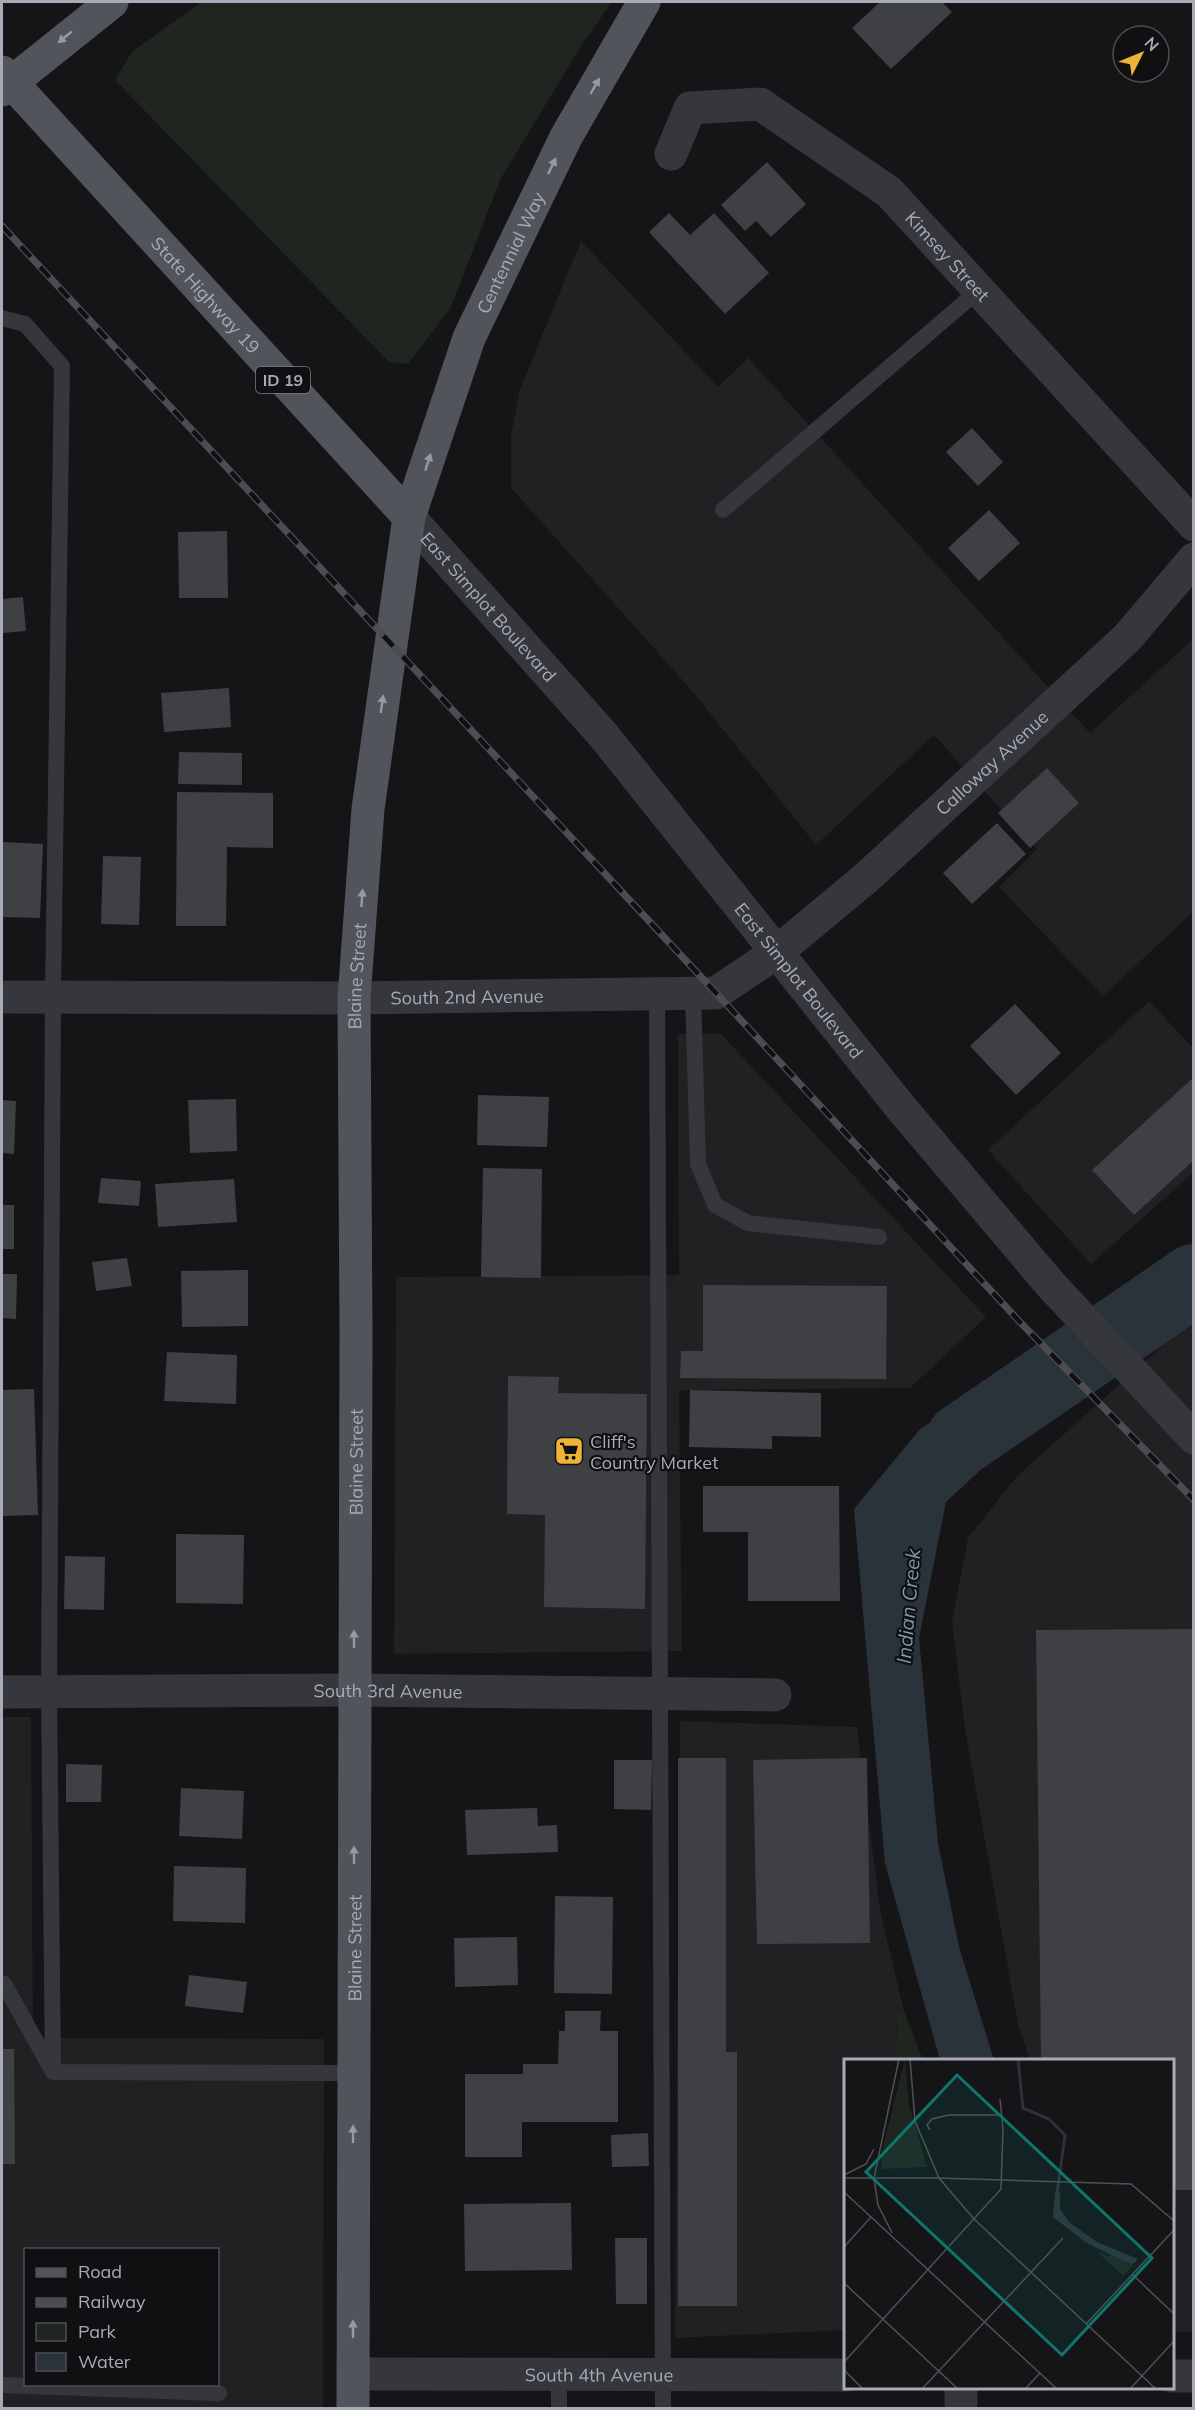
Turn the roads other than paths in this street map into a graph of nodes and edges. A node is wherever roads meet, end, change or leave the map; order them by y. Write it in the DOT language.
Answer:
graph roads {
  1 [pos="111,2"];
  2 [pos="644,2"];
  3 [pos="4,81"];
  4 [pos="671,154"];
  5 [pos="979,290"];
  6 [pos="2,318"];
  7 [pos="723,510"];
  8 [pos="409,517"];
  9 [pos="1194,525"];
  10 [pos="1194,559"];
  11 [pos="777,952"];
  12 [pos="657,993"];
  13 [pos="693,993"];
  14 [pos="2,997"];
  15 [pos="53,998"];
  16 [pos="354,998"];
  17 [pos="879,1237"];
  18 [pos="1194,1438"];
  19 [pos="354,1690"];
  20 [pos="49,1691"];
  21 [pos="2,1692"];
  22 [pos="660,1693"];
  23 [pos="775,1695"];
  24 [pos="2,1984"];
  25 [pos="53,2072"];
  26 [pos="353,2073"];
  27 [pos="353,2374"];
  28 [pos="559,2375"];
  29 [pos="663,2375"];
  30 [pos="844,2375"];
  31 [pos="1174,2376"];
  32 [pos="1194,2376"];
  33 [pos="2,2385"];
  34 [pos="24,2386"];
  35 [pos="29,2386"];
  36 [pos="961,2389"];
  37 [pos="219,2393"];
  38 [pos="353,2409"];
  39 [pos="559,2409"];
  40 [pos="663,2409"];
  41 [pos="961,2409"];
  1 -- 3 [label="main road, one-way"];
  8 -- 2 [label="main road, Centennial Way, one-way"];
  3 -- 8 [label="main road, State Highway 19 / ID 19"];
  4 -- 5 [label="street, Kimsey Street"];
  5 -- 7 [label="lane"];
  5 -- 9 [label="street, Kimsey Street"];
  6 -- 15 [label="lane"];
  8 -- 11 [label="street, East Simplot Boulevard"];
  16 -- 8 [label="main road, Blaine Street, one-way"];
  10 -- 11 [label="street, Calloway Avenue"];
  11 -- 13 [label="street, South 2nd Avenue"];
  11 -- 18 [label="street, East Simplot Boulevard"];
  12 -- 13 [label="street, South 2nd Avenue"];
  12 -- 16 [label="street, South 2nd Avenue"];
  12 -- 22 [label="lane"];
  13 -- 17 [label="lane"];
  14 -- 15 [label="street, South 2nd Avenue"];
  15 -- 16 [label="street, South 2nd Avenue"];
  15 -- 20 [label="lane"];
  19 -- 16 [label="main road, Blaine Street, one-way"];
  19 -- 20 [label="street, South 3rd Avenue"];
  19 -- 22 [label="street, South 3rd Avenue"];
  26 -- 19 [label="main road, Blaine Street, one-way"];
  20 -- 21 [label="street, South 3rd Avenue"];
  20 -- 25 [label="lane"];
  22 -- 23 [label="street, South 3rd Avenue"];
  22 -- 29 [label="lane"];
  24 -- 25 [label="lane"];
  25 -- 26 [label="lane"];
  27 -- 26 [label="main road, Blaine Street, one-way"];
  27 -- 28 [label="street, South 4th Avenue"];
  27 -- 38 [label="main road, Blaine Street"];
  28 -- 29 [label="street, South 4th Avenue"];
  28 -- 39 [label="lane"];
  29 -- 30 [label="street, South 4th Avenue"];
  29 -- 40 [label="lane"];
  31 -- 32 [label="street"];
  33 -- 34 [label="lane"];
  35 -- 37 [label="lane"];
  36 -- 41 [label="street"];
}
